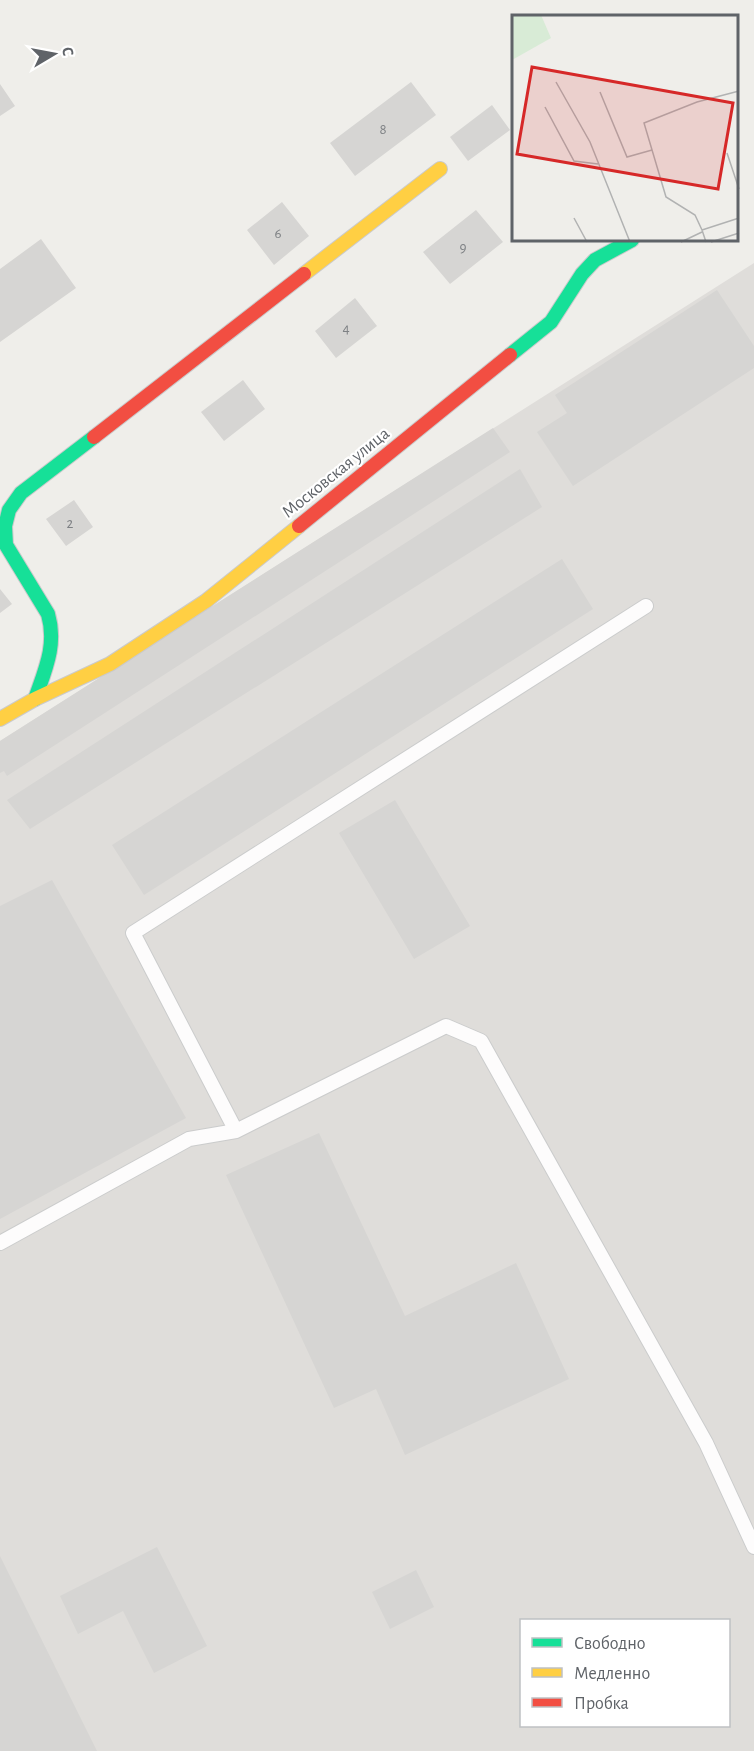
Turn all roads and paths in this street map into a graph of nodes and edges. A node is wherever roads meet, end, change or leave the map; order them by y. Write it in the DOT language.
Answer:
graph roads {
  1 [pos="440,169"];
  2 [pos="628,242"];
  3 [pos="646,606"];
  4 [pos="34,699"];
  5 [pos="0,719"];
  6 [pos="236,1131"];
  7 [pos="0,1243"];
  8 [pos="754,1547"];
  1 -- 4 [label="street"];
  2 -- 4 [label="street, Московская улица"];
  3 -- 6 [label="lane"];
  4 -- 5 [label="street, Московская улица"];
  6 -- 7 [label="lane"];
  6 -- 8 [label="lane"];
}
